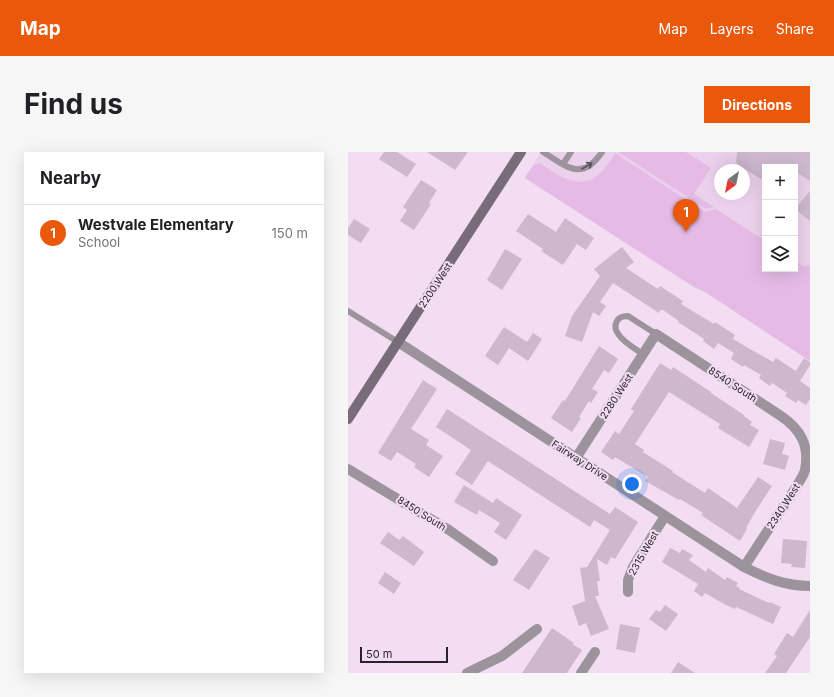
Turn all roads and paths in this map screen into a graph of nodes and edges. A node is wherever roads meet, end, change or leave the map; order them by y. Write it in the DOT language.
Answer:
graph roads {
  1 [pos="521,152"];
  2 [pos="543,152"];
  3 [pos="571,152"];
  4 [pos="602,152"];
  5 [pos="563,164"];
  6 [pos="348,310"];
  7 [pos="656,334"];
  8 [pos="398,342"];
  9 [pos="643,354"];
  10 [pos="348,419"];
  11 [pos="805,440"];
  12 [pos="576,458"];
  13 [pos="348,469"];
  14 [pos="665,516"];
  15 [pos="493,561"];
  16 [pos="744,567"];
  17 [pos="810,586"];
  18 [pos="628,592"];
  19 [pos="537,629"];
  20 [pos="595,652"];
  21 [pos="467,673"];
  22 [pos="581,673"];
  1 -- 8 [label="street, 2200 West"];
  2 -- 5 [label="lane"];
  3 -- 5 [label="lane"];
  5 -- 4 [label="lane, one-way"];
  6 -- 8 [label="lane"];
  7 -- 9 [label="street, 2280 West"];
  7 -- 9 [label="lane"];
  7 -- 11 [label="street, 8540 South"];
  8 -- 10 [label="street, 2200 West"];
  8 -- 12 [label="street, Fairway Drive"];
  9 -- 12 [label="street, 2280 West"];
  11 -- 16 [label="street, 2340 West"];
  12 -- 14 [label="street, Fairway Drive"];
  13 -- 15 [label="street, 8450 South"];
  14 -- 16 [label="street, Fairway Drive"];
  14 -- 18 [label="street, 2315 West"];
  16 -- 17 [label="street, Fairway Drive"];
  19 -- 21 [label="street"];
  20 -- 22 [label="street"];
}
